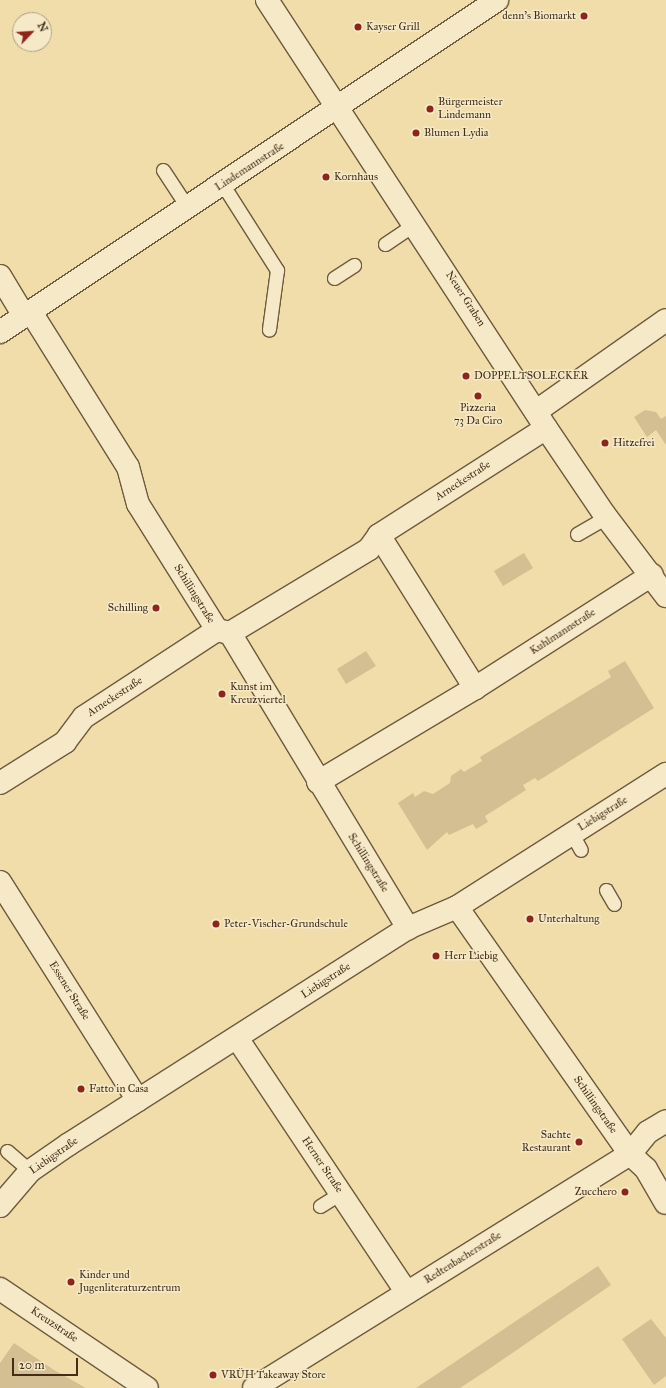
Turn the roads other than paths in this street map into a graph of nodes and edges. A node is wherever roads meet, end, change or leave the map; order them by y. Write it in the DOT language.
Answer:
graph roads {
  1 [pos="267,0"];
  2 [pos="498,0"];
  3 [pos="339,108"];
  4 [pos="163,170"];
  5 [pos="223,185"];
  6 [pos="188,208"];
  7 [pos="415,224"];
  8 [pos="385,244"];
  9 [pos="354,265"];
  10 [pos="0,276"];
  11 [pos="334,278"];
  12 [pos="28,314"];
  13 [pos="666,320"];
  14 [pos="269,329"];
  15 [pos="0,332"];
  16 [pos="542,419"];
  17 [pos="606,517"];
  18 [pos="578,534"];
  19 [pos="380,535"];
  20 [pos="652,575"];
  21 [pos="666,596"];
  22 [pos="223,631"];
  23 [pos="475,688"];
  24 [pos="666,774"];
  25 [pos="318,782"];
  26 [pos="0,783"];
  27 [pos="0,882"];
  28 [pos="606,890"];
  29 [pos="614,904"];
  30 [pos="457,907"];
  31 [pos="408,928"];
  32 [pos="237,1038"];
  33 [pos="138,1100"];
  34 [pos="666,1120"];
  35 [pos="7,1151"];
  36 [pos="630,1154"];
  37 [pos="30,1171"];
  38 [pos="341,1193"];
  39 [pos="666,1203"];
  40 [pos="0,1206"];
  41 [pos="320,1206"];
  42 [pos="0,1289"];
  43 [pos="407,1293"];
  44 [pos="147,1388"];
  45 [pos="254,1388"];
  1 -- 3 [label="street, Neuer Graben"];
  2 -- 3 [label="street, Lindemannstraße"];
  3 -- 5 [label="street, Lindemannstraße"];
  3 -- 7 [label="street, Neuer Graben"];
  4 -- 6 [label="lane"];
  5 -- 6 [label="street, Lindemannstraße"];
  5 -- 14 [label="lane"];
  6 -- 12 [label="street, Lindemannstraße"];
  7 -- 8 [label="lane"];
  7 -- 16 [label="street, Neuer Graben"];
  9 -- 11 [label="lane"];
  10 -- 12 [label="street, Schillingstraße"];
  12 -- 15 [label="street, Lindemannstraße"];
  12 -- 22 [label="street, Schillingstraße"];
  13 -- 16 [label="street, Arneckestraße"];
  16 -- 17 [label="street, Neuer Graben"];
  16 -- 19 [label="street, Arneckestraße"];
  17 -- 18 [label="lane"];
  17 -- 20 [label="street, Neuer Graben"];
  19 -- 22 [label="street, Arneckestraße"];
  19 -- 23 [label="street"];
  20 -- 21 [label="street, Neuer Graben"];
  20 -- 23 [label="street, Kuhlmannstraße"];
  22 -- 25 [label="street, Schillingstraße"];
  22 -- 26 [label="street, Arneckestraße"];
  23 -- 25 [label="street, Kuhlmannstraße"];
  24 -- 30 [label="street, Liebigstraße"];
  25 -- 31 [label="street, Schillingstraße"];
  27 -- 33 [label="street, Essener Straße"];
  28 -- 29 [label="lane"];
  30 -- 31 [label="street, Liebigstraße"];
  30 -- 36 [label="street, Schillingstraße"];
  31 -- 32 [label="street, Liebigstraße"];
  32 -- 33 [label="street, Liebigstraße"];
  32 -- 38 [label="street, Herner Straße"];
  33 -- 37 [label="street, Liebigstraße"];
  34 -- 36 [label="street, Redtenbacherstraße"];
  35 -- 37 [label="lane"];
  36 -- 39 [label="street, Schillingstraße"];
  36 -- 43 [label="street, Redtenbacherstraße"];
  37 -- 40 [label="street, Liebigstraße"];
  38 -- 41 [label="lane"];
  38 -- 43 [label="street, Herner Straße"];
  42 -- 44 [label="street, Kreuzstraße"];
  43 -- 45 [label="street, Redtenbacherstraße"];
}
